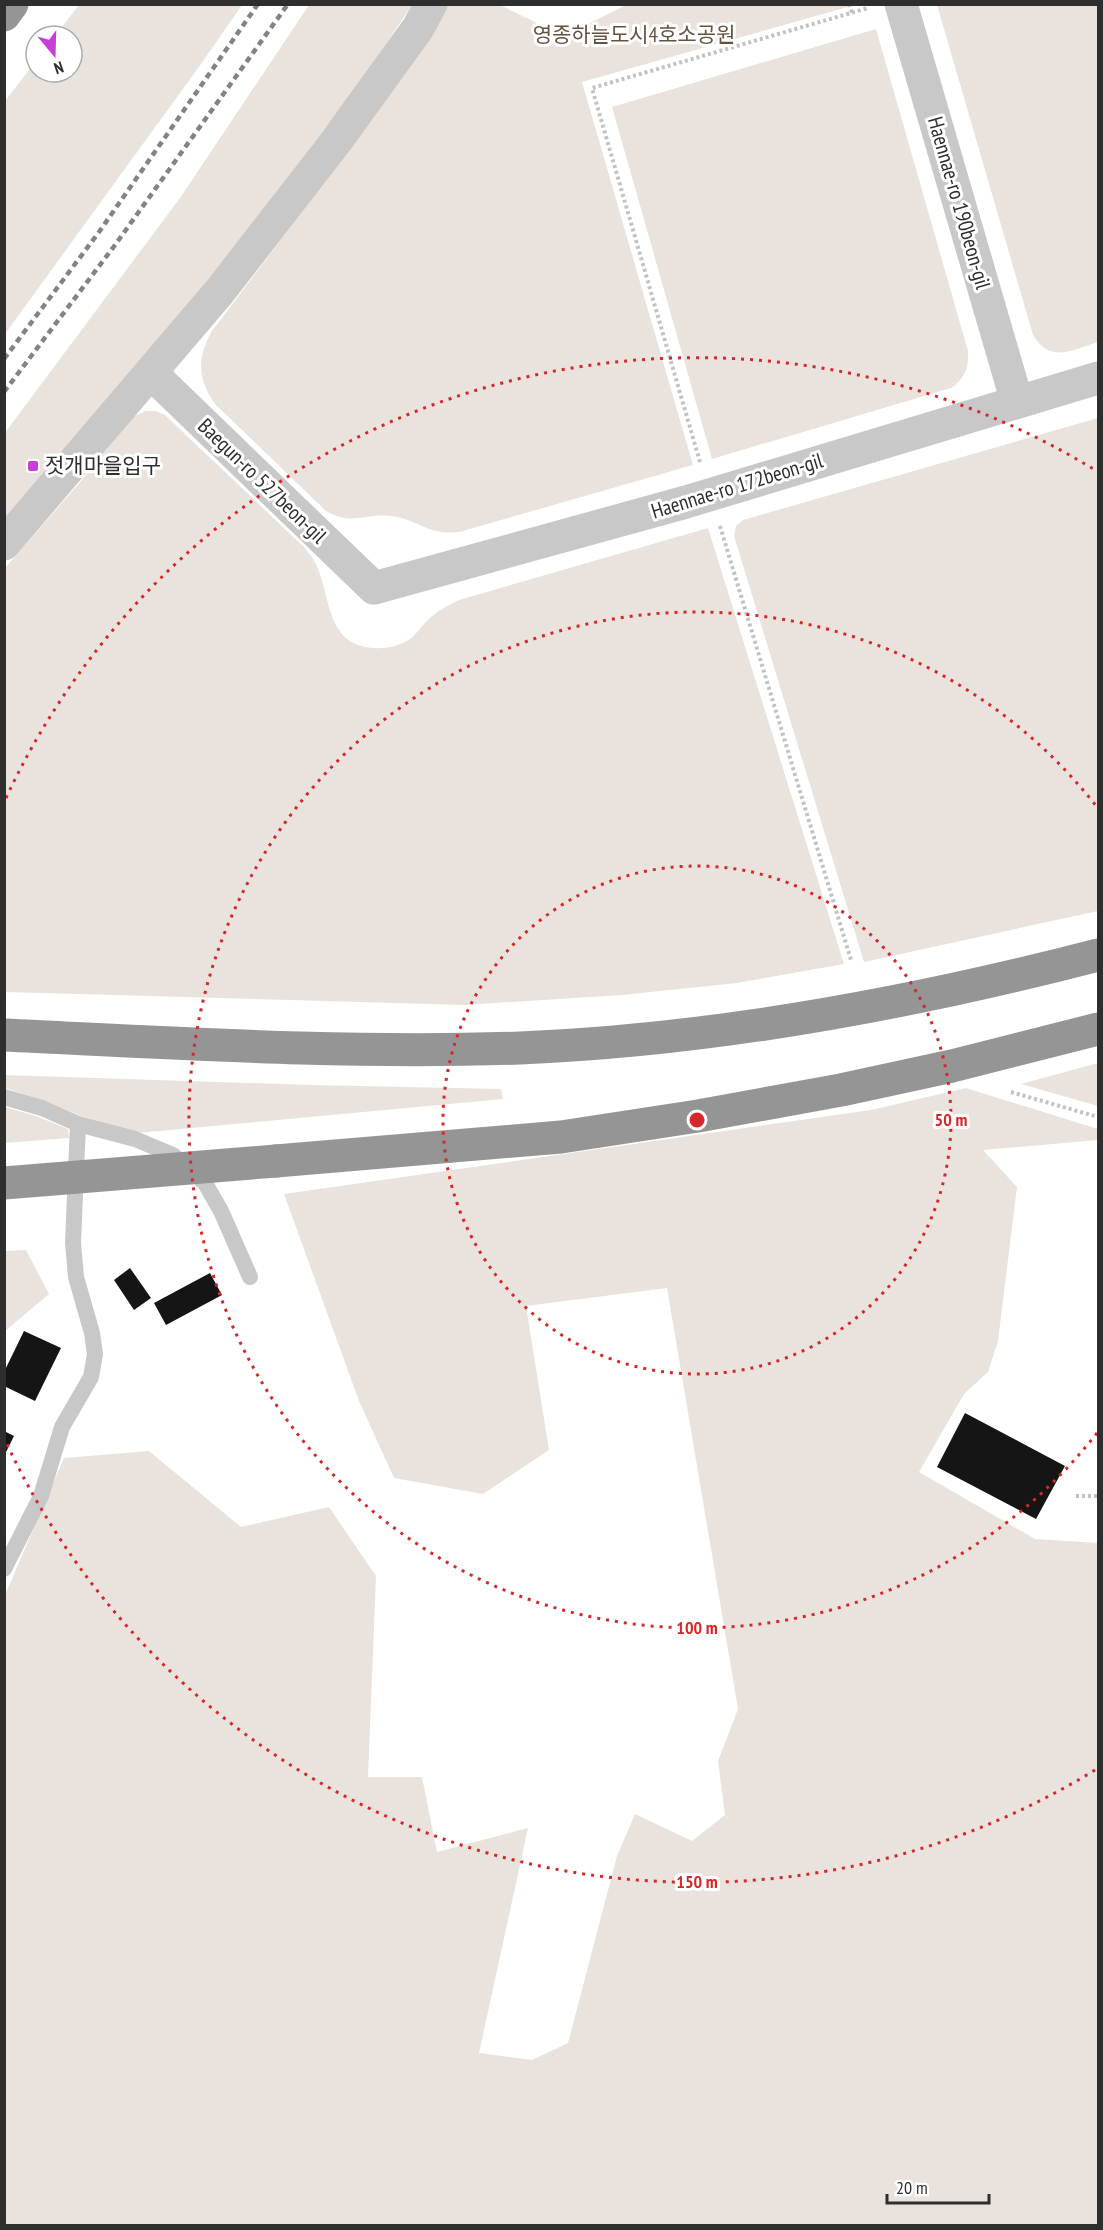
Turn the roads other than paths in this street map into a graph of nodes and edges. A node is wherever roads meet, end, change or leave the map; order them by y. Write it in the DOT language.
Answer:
graph roads {
  1 [pos="12,4"];
  2 [pos="431,4"];
  3 [pos="889,5"];
  4 [pos="4,15"];
  5 [pos="151,373"];
  6 [pos="1098,378"];
  7 [pos="1017,402"];
  8 [pos="4,544"];
  9 [pos="374,588"];
  10 [pos="1098,955"];
  11 [pos="1098,1029"];
  12 [pos="4,1035"];
  13 [pos="4,1097"];
  14 [pos="78,1124"];
  15 [pos="4,1183"];
  16 [pos="250,1277"];
  17 [pos="4,1569"];
  1 -- 4 [label="highway"];
  2 -- 5 [label="street"];
  3 -- 7 [label="street, Haennae-ro 190beon-gil"];
  5 -- 8 [label="street"];
  5 -- 9 [label="street, Baegun-ro 527beon-gil"];
  6 -- 7 [label="street, Haennae-ro 172beon-gil"];
  7 -- 9 [label="street, Haennae-ro 172beon-gil"];
  10 -- 12 [label="highway"];
  11 -- 15 [label="highway, bridge"];
  13 -- 14 [label="lane"];
  14 -- 16 [label="lane"];
  14 -- 17 [label="lane"];
}
